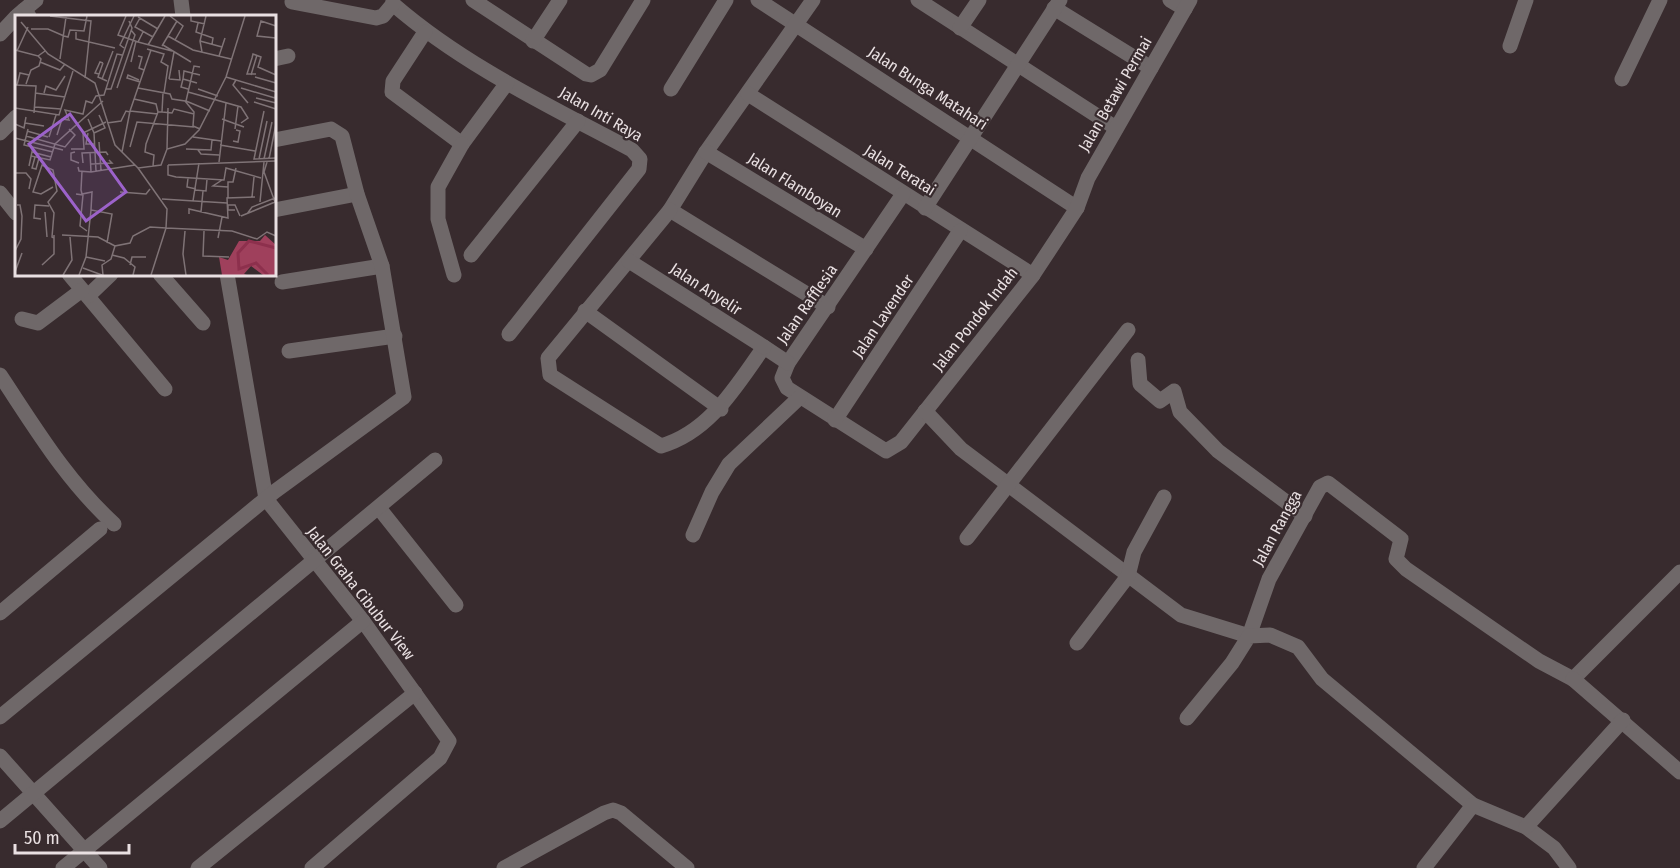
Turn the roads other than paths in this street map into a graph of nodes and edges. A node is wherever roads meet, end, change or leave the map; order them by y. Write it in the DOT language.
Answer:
graph roads {
  1 [pos="36,0"];
  2 [pos="181,0"];
  3 [pos="560,0"];
  4 [pos="643,0"];
  5 [pos="726,0"];
  6 [pos="758,0"];
  7 [pos="813,0"];
  8 [pos="918,0"];
  9 [pos="979,0"];
  10 [pos="1170,0"];
  11 [pos="1526,0"];
  12 [pos="1660,0"];
  13 [pos="477,1"];
  14 [pos="292,2"];
  15 [pos="393,2"];
  16 [pos="1057,4"];
  17 [pos="1187,4"];
  18 [pos="22,15"];
  19 [pos="183,15"];
  20 [pos="15,21"];
  21 [pos="795,25"];
  22 [pos="960,28"];
  23 [pos="426,32"];
  24 [pos="0,34"];
  25 [pos="533,41"];
  26 [pos="1510,46"];
  27 [pos="1017,66"];
  28 [pos="1151,68"];
  29 [pos="1622,79"];
  30 [pos="507,83"];
  31 [pos="671,89"];
  32 [pos="748,94"];
  33 [pos="578,121"];
  34 [pos="1116,128"];
  35 [pos="972,137"];
  36 [pos="276,140"];
  37 [pos="462,144"];
  38 [pos="706,152"];
  39 [pos="0,194"];
  40 [pos="357,194"];
  41 [pos="903,194"];
  42 [pos="925,208"];
  43 [pos="1077,208"];
  44 [pos="276,210"];
  45 [pos="670,210"];
  46 [pos="15,212"];
  47 [pos="960,231"];
  48 [pos="866,249"];
  49 [pos="471,255"];
  50 [pos="629,261"];
  51 [pos="382,266"];
  52 [pos="454,275"];
  53 [pos="71,276"];
  54 [pos="108,276"];
  55 [pos="162,276"];
  56 [pos="227,276"];
  57 [pos="1033,276"];
  58 [pos="282,282"];
  59 [pos="85,293"];
  60 [pos="828,307"];
  61 [pos="585,311"];
  62 [pos="22,319"];
  63 [pos="203,323"];
  64 [pos="1128,330"];
  65 [pos="509,334"];
  66 [pos="395,336"];
  67 [pos="764,347"];
  68 [pos="289,351"];
  69 [pos="1138,360"];
  70 [pos="788,363"];
  71 [pos="0,375"];
  72 [pos="165,389"];
  73 [pos="6,397"];
  74 [pos="800,397"];
  75 [pos="721,409"];
  76 [pos="925,411"];
  77 [pos="835,420"];
  78 [pos="894,449"];
  79 [pos="435,460"];
  80 [pos="1011,485"];
  81 [pos="1164,497"];
  82 [pos="262,503"];
  83 [pos="379,508"];
  84 [pos="1305,516"];
  85 [pos="693,535"];
  86 [pos="967,538"];
  87 [pos="315,562"];
  88 [pos="1680,572"];
  89 [pos="1128,576"];
  90 [pos="456,605"];
  91 [pos="0,613"];
  92 [pos="363,621"];
  93 [pos="1249,636"];
  94 [pos="1077,643"];
  95 [pos="1573,680"];
  96 [pos="415,693"];
  97 [pos="0,717"];
  98 [pos="1187,718"];
  99 [pos="1623,720"];
  100 [pos="0,756"];
  101 [pos="1680,772"];
  102 [pos="33,793"];
  103 [pos="1473,805"];
  104 [pos="0,820"];
  105 [pos="1526,827"];
  106 [pos="85,851"];
  107 [pos="63,868"];
  108 [pos="100,868"];
  109 [pos="198,868"];
  110 [pos="312,868"];
  111 [pos="504,868"];
  112 [pos="687,868"];
  113 [pos="1424,868"];
  114 [pos="1569,868"];
  1 -- 18 [label="street"];
  2 -- 19 [label="street"];
  3 -- 25 [label="street"];
  4 -- 25 [label="street"];
  5 -- 31 [label="street"];
  6 -- 21 [label="street, Jalan Bunga Matahari"];
  7 -- 21 [label="street"];
  8 -- 22 [label="street"];
  9 -- 22 [label="street"];
  10 -- 17 [label="street"];
  11 -- 26 [label="street"];
  12 -- 29 [label="street"];
  13 -- 25 [label="street"];
  14 -- 15 [label="street"];
  15 -- 23 [label="street, Jalan Inti Raya"];
  16 -- 27 [label="street"];
  16 -- 28 [label="street"];
  17 -- 28 [label="street, Jalan Betawi Permai"];
  20 -- 24 [label="street"];
  21 -- 32 [label="street"];
  21 -- 35 [label="street, Jalan Bunga Matahari"];
  22 -- 27 [label="street"];
  23 -- 30 [label="street, Jalan Inti Raya"];
  23 -- 37 [label="street"];
  27 -- 34 [label="street"];
  27 -- 35 [label="street"];
  28 -- 34 [label="street, Jalan Betawi Permai"];
  30 -- 33 [label="street, Jalan Inti Raya"];
  30 -- 37 [label="street"];
  32 -- 38 [label="street"];
  32 -- 41 [label="street, Jalan Teratai"];
  33 -- 49 [label="street"];
  33 -- 65 [label="street, Jalan Inti Raya"];
  34 -- 43 [label="street, Jalan Betawi Permai"];
  35 -- 42 [label="street"];
  35 -- 43 [label="street, Jalan Bunga Matahari"];
  36 -- 40 [label="street"];
  37 -- 52 [label="street"];
  38 -- 45 [label="street"];
  38 -- 48 [label="street, Jalan Flamboyan"];
  39 -- 46 [label="street"];
  40 -- 44 [label="street"];
  40 -- 51 [label="street"];
  41 -- 42 [label="street, Jalan Teratai"];
  41 -- 48 [label="street, Jalan Rafflesia"];
  42 -- 47 [label="street, Jalan Teratai"];
  43 -- 57 [label="street, Jalan Pondok Indah"];
  45 -- 50 [label="street"];
  45 -- 60 [label="street"];
  47 -- 57 [label="street, Jalan Teratai"];
  47 -- 77 [label="street, Jalan Lavender"];
  48 -- 60 [label="street, Jalan Rafflesia"];
  50 -- 61 [label="street"];
  50 -- 67 [label="street, Jalan Anyelir"];
  51 -- 58 [label="street"];
  51 -- 66 [label="street"];
  53 -- 59 [label="street"];
  54 -- 59 [label="street"];
  55 -- 63 [label="street"];
  56 -- 82 [label="street, Jalan Graha Cibubur View"];
  57 -- 76 [label="street, Jalan Pondok Indah"];
  59 -- 62 [label="street"];
  59 -- 72 [label="street"];
  60 -- 70 [label="street, Jalan Rafflesia"];
  61 -- 75 [label="street"];
  61 -- 75 [label="street"];
  64 -- 80 [label="street"];
  66 -- 68 [label="street"];
  66 -- 82 [label="street"];
  67 -- 70 [label="street, Jalan Anyelir"];
  67 -- 75 [label="street"];
  69 -- 84 [label="street"];
  70 -- 74 [label="street, Jalan Rafflesia"];
  71 -- 73 [label="street"];
  73 -- 91 [label="street"];
  74 -- 77 [label="street, Jalan Rafflesia"];
  74 -- 85 [label="street"];
  76 -- 78 [label="street, Jalan Pondok Indah"];
  76 -- 80 [label="street"];
  77 -- 78 [label="street, Jalan Rafflesia"];
  79 -- 83 [label="street"];
  80 -- 86 [label="street"];
  80 -- 89 [label="street"];
  81 -- 89 [label="street"];
  82 -- 87 [label="street, Jalan Graha Cibubur View"];
  82 -- 97 [label="street"];
  83 -- 87 [label="street"];
  83 -- 90 [label="street"];
  84 -- 93 [label="street, Jalan Rangga"];
  84 -- 95 [label="street, Jalan Rangga"];
  87 -- 92 [label="street, Jalan Graha Cibubur View"];
  87 -- 102 [label="street"];
  88 -- 95 [label="street"];
  89 -- 93 [label="street"];
  89 -- 94 [label="street"];
  92 -- 96 [label="street, Jalan Graha Cibubur View"];
  92 -- 106 [label="street"];
  93 -- 98 [label="street, Jalan Rangga"];
  93 -- 103 [label="street"];
  95 -- 99 [label="street"];
  96 -- 109 [label="street"];
  96 -- 110 [label="street, Jalan Graha Cibubur View"];
  99 -- 101 [label="street"];
  99 -- 105 [label="street"];
  100 -- 102 [label="street"];
  102 -- 104 [label="street"];
  102 -- 106 [label="street"];
  103 -- 105 [label="street"];
  103 -- 113 [label="street"];
  105 -- 114 [label="street"];
  106 -- 107 [label="street"];
  106 -- 108 [label="street"];
  111 -- 112 [label="street"];
}
